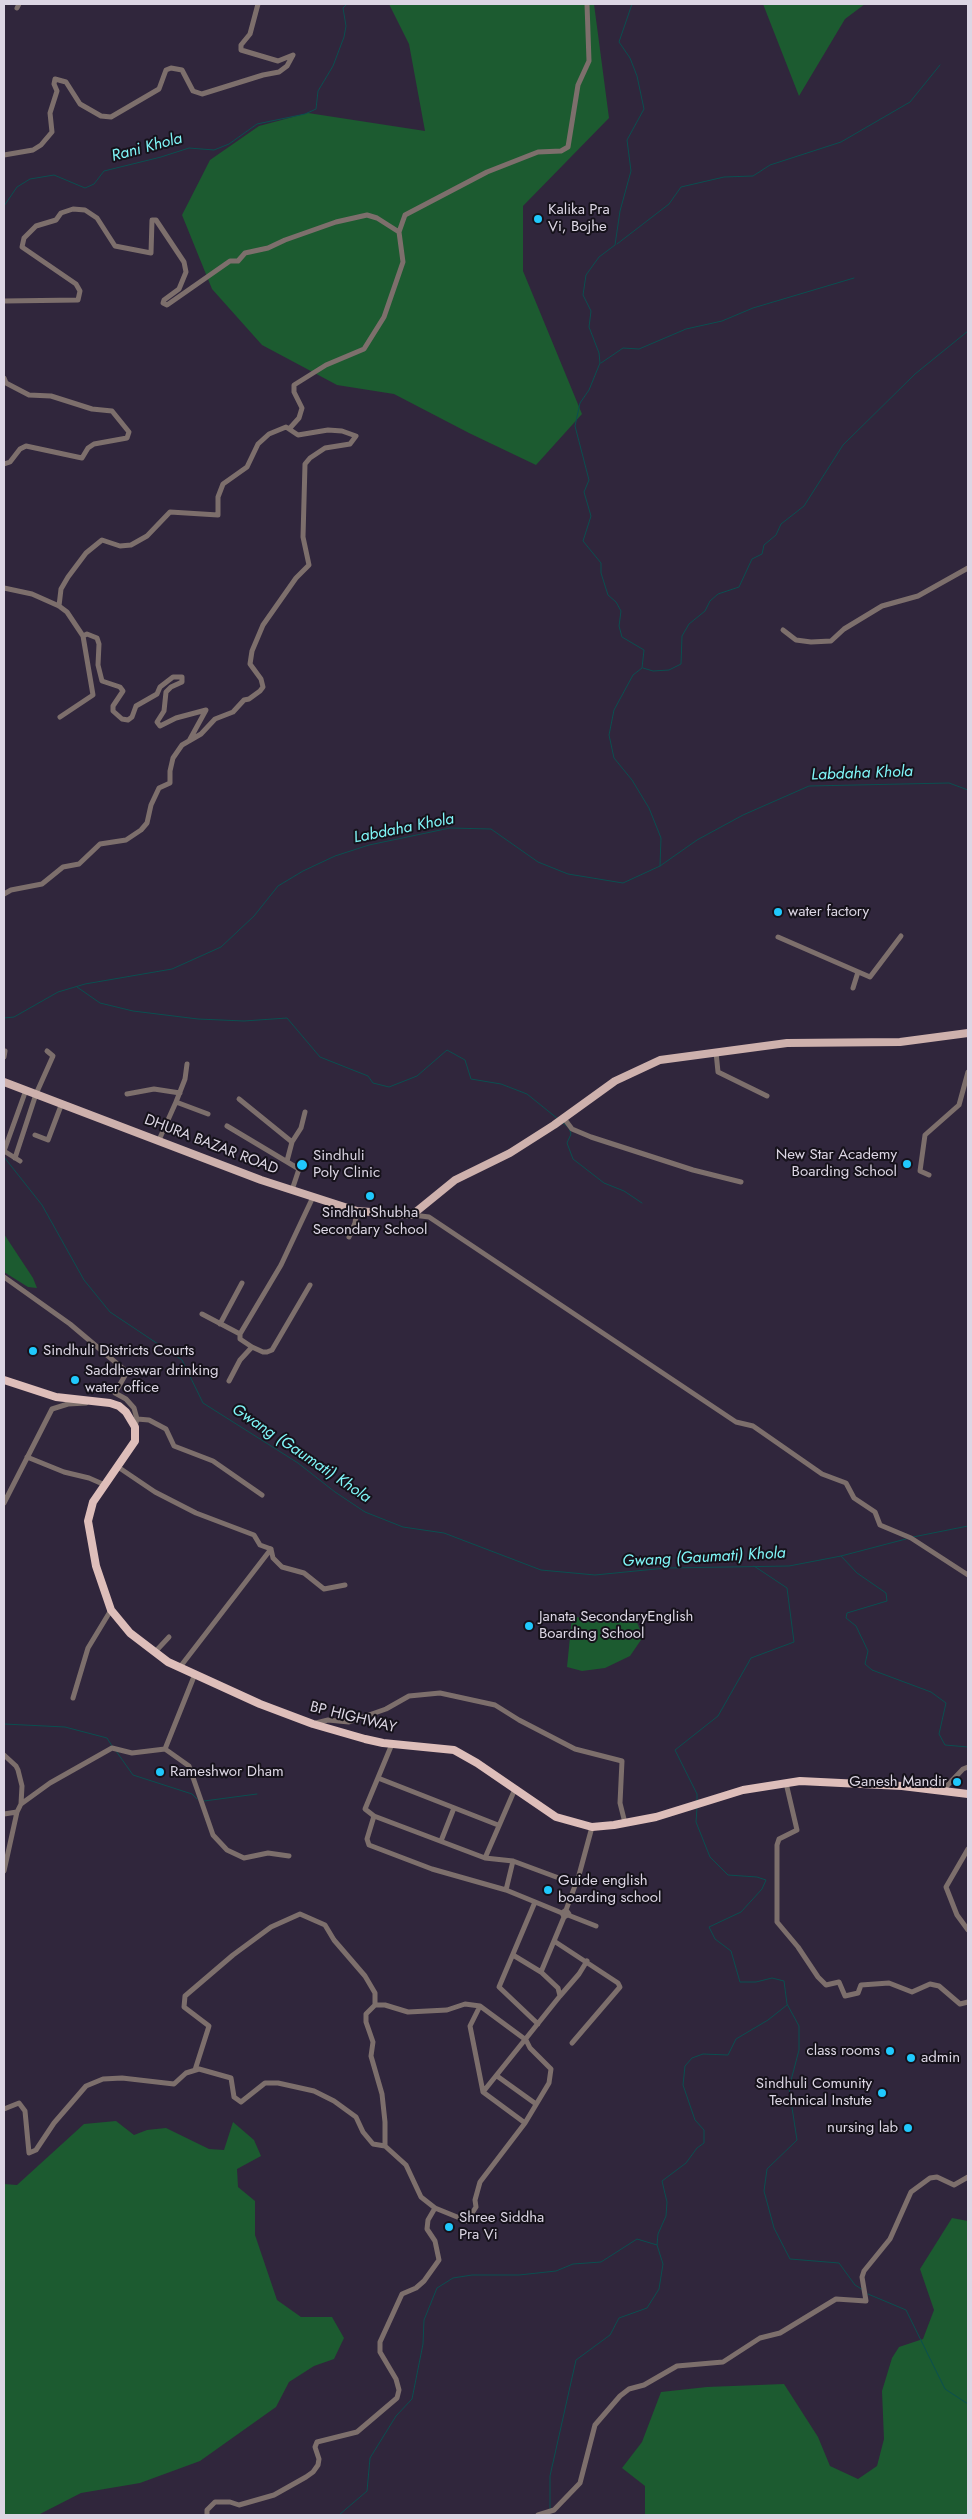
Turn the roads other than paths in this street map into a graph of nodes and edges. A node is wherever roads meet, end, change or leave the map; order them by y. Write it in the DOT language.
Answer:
graph roads {
  1 [pos="258,4"];
  2 [pos="587,4"];
  3 [pos="4,155"];
  4 [pos="399,232"];
  5 [pos="4,301"];
  6 [pos="4,378"];
  7 [pos="290,428"];
  8 [pos="4,464"];
  9 [pos="968,568"];
  10 [pos="4,588"];
  11 [pos="59,606"];
  12 [pos="783,630"];
  13 [pos="83,636"];
  14 [pos="60,716"];
  15 [pos="189,741"];
  16 [pos="4,894"];
  17 [pos="901,936"];
  18 [pos="778,937"];
  19 [pos="858,972"];
  20 [pos="853,988"];
  21 [pos="968,1033"];
  22 [pos="47,1051"];
  23 [pos="716,1052"];
  24 [pos="187,1064"];
  25 [pos="968,1072"];
  26 [pos="4,1082"];
  27 [pos="26,1090"];
  28 [pos="180,1093"];
  29 [pos="36,1094"];
  30 [pos="127,1094"];
  31 [pos="767,1096"];
  32 [pos="239,1099"];
  33 [pos="176,1102"];
  34 [pos="62,1103"];
  35 [pos="304,1112"];
  36 [pos="208,1114"];
  37 [pos="563,1117"];
  38 [pos="226,1126"];
  39 [pos="10,1134"];
  40 [pos="35,1135"];
  41 [pos="21,1138"];
  42 [pos="159,1140"];
  43 [pos="292,1142"];
  44 [pos="287,1161"];
  45 [pos="929,1174"];
  46 [pos="741,1182"];
  47 [pos="292,1190"];
  48 [pos="313,1197"];
  49 [pos="357,1211"];
  50 [pos="412,1215"];
  51 [pos="349,1237"];
  52 [pos="4,1277"];
  53 [pos="242,1283"];
  54 [pos="310,1285"];
  55 [pos="202,1314"];
  56 [pos="220,1324"];
  57 [pos="240,1334"];
  58 [pos="252,1347"];
  59 [pos="4,1380"];
  60 [pos="229,1381"];
  61 [pos="88,1401"];
  62 [pos="136,1423"];
  63 [pos="27,1457"];
  64 [pos="118,1467"];
  65 [pos="105,1485"];
  66 [pos="262,1495"];
  67 [pos="4,1503"];
  68 [pos="271,1550"];
  69 [pos="968,1575"];
  70 [pos="344,1585"];
  71 [pos="111,1610"];
  72 [pos="169,1638"];
  73 [pos="155,1652"];
  74 [pos="180,1667"];
  75 [pos="195,1674"];
  76 [pos="73,1698"];
  77 [pos="313,1724"];
  78 [pos="392,1744"];
  79 [pos="166,1749"];
  80 [pos="4,1755"];
  81 [pos="968,1767"];
  82 [pos="378,1778"];
  83 [pos="786,1783"];
  84 [pos="515,1789"];
  85 [pos="942,1791"];
  86 [pos="968,1794"];
  87 [pos="21,1804"];
  88 [pos="454,1808"];
  89 [pos="17,1812"];
  90 [pos="4,1814"];
  91 [pos="374,1816"];
  92 [pos="625,1823"];
  93 [pos="498,1825"];
  94 [pos="592,1827"];
  95 [pos="441,1841"];
  96 [pos="968,1849"];
  97 [pos="289,1856"];
  98 [pos="485,1858"];
  99 [pos="513,1861"];
  100 [pos="4,1871"];
  101 [pos="575,1884"];
  102 [pos="506,1890"];
  103 [pos="535,1902"];
  104 [pos="565,1914"];
  105 [pos="596,1926"];
  106 [pos="968,1930"];
  107 [pos="554,1940"];
  108 [pos="513,1955"];
  109 [pos="587,1961"];
  110 [pos="541,1972"];
  111 [pos="560,1996"];
  112 [pos="968,2002"];
  113 [pos="375,2005"];
  114 [pos="480,2006"];
  115 [pos="538,2024"];
  116 [pos="526,2040"];
  117 [pos="572,2042"];
  118 [pos="195,2070"];
  119 [pos="496,2076"];
  120 [pos="483,2092"];
  121 [pos="536,2104"];
  122 [pos="4,2109"];
  123 [pos="525,2123"];
  124 [pos="385,2146"];
  125 [pos="968,2177"];
  126 [pos="435,2208"];
  127 [pos="207,2515"];
  128 [pos="538,2515"];
  1 -- 3 [label="street"];
  2 -- 4 [label="street"];
  4 -- 5 [label="street"];
  4 -- 7 [label="street"];
  6 -- 8 [label="street"];
  7 -- 11 [label="street"];
  7 -- 15 [label="street"];
  9 -- 12 [label="street"];
  10 -- 11 [label="street"];
  11 -- 13 [label="street"];
  13 -- 14 [label="street"];
  13 -- 15 [label="street"];
  15 -- 16 [label="street"];
  17 -- 19 [label="street"];
  18 -- 19 [label="street"];
  19 -- 20 [label="street"];
  21 -- 23 [label="main road"];
  22 -- 29 [label="street"];
  23 -- 31 [label="street"];
  23 -- 37 [label="main road"];
  24 -- 28 [label="street"];
  25 -- 45 [label="street"];
  26 -- 27 [label="main road, DHURA BAZAR ROAD"];
  27 -- 29 [label="main road, DHURA BAZAR ROAD"];
  27 -- 39 [label="street"];
  28 -- 30 [label="street"];
  28 -- 33 [label="street"];
  29 -- 34 [label="main road, DHURA BAZAR ROAD"];
  29 -- 41 [label="street"];
  32 -- 43 [label="street"];
  33 -- 36 [label="street"];
  33 -- 42 [label="street"];
  34 -- 40 [label="street"];
  34 -- 42 [label="main road, DHURA BAZAR ROAD"];
  35 -- 43 [label="street"];
  37 -- 46 [label="street"];
  37 -- 50 [label="main road"];
  38 -- 44 [label="street"];
  39 -- 41 [label="street"];
  39 -- 41 [label="street"];
  42 -- 47 [label="main road, DHURA BAZAR ROAD"];
  43 -- 44 [label="street"];
  44 -- 47 [label="street"];
  47 -- 48 [label="main road, DHURA BAZAR ROAD"];
  48 -- 49 [label="main road, DHURA BAZAR ROAD"];
  48 -- 57 [label="street"];
  49 -- 50 [label="main road, DHURA BAZAR ROAD"];
  49 -- 51 [label="street"];
  50 -- 69 [label="street"];
  52 -- 62 [label="street"];
  53 -- 56 [label="street"];
  54 -- 58 [label="street"];
  55 -- 56 [label="street"];
  56 -- 57 [label="street"];
  57 -- 58 [label="street"];
  58 -- 60 [label="street"];
  59 -- 61 [label="highway"];
  61 -- 62 [label="highway"];
  61 -- 63 [label="street"];
  62 -- 64 [label="highway, BP HIGHWAY"];
  62 -- 66 [label="street"];
  63 -- 65 [label="street"];
  63 -- 67 [label="street"];
  64 -- 65 [label="highway, BP HIGHWAY"];
  64 -- 68 [label="street"];
  65 -- 71 [label="highway, BP HIGHWAY"];
  68 -- 70 [label="street"];
  68 -- 74 [label="street"];
  71 -- 73 [label="highway, BP HIGHWAY"];
  71 -- 76 [label="street"];
  72 -- 73 [label="street"];
  73 -- 74 [label="highway, BP HIGHWAY"];
  74 -- 75 [label="highway, BP HIGHWAY"];
  75 -- 77 [label="highway, BP HIGHWAY"];
  75 -- 79 [label="street"];
  77 -- 78 [label="highway, BP HIGHWAY"];
  77 -- 92 [label="street"];
  78 -- 82 [label="street"];
  78 -- 84 [label="highway, BP HIGHWAY"];
  79 -- 87 [label="street"];
  79 -- 97 [label="street"];
  80 -- 87 [label="street"];
  81 -- 85 [label="street"];
  82 -- 88 [label="street"];
  82 -- 91 [label="street"];
  83 -- 85 [label="highway, BP HIGHWAY"];
  83 -- 92 [label="highway, BP HIGHWAY"];
  83 -- 112 [label="street"];
  84 -- 93 [label="street"];
  84 -- 94 [label="highway, BP HIGHWAY"];
  85 -- 86 [label="highway, BP HIGHWAY"];
  87 -- 89 [label="street"];
  88 -- 93 [label="street"];
  88 -- 95 [label="street"];
  89 -- 90 [label="street"];
  89 -- 100 [label="street"];
  91 -- 95 [label="street"];
  91 -- 102 [label="street"];
  92 -- 94 [label="highway, BP HIGHWAY"];
  93 -- 98 [label="street"];
  94 -- 101 [label="street"];
  95 -- 98 [label="street"];
  96 -- 106 [label="street"];
  98 -- 99 [label="street"];
  99 -- 101 [label="street"];
  99 -- 102 [label="street"];
  101 -- 104 [label="street"];
  102 -- 103 [label="street"];
  103 -- 104 [label="street"];
  103 -- 108 [label="street"];
  104 -- 105 [label="street"];
  104 -- 107 [label="street"];
  107 -- 109 [label="street"];
  107 -- 110 [label="street"];
  108 -- 110 [label="street"];
  108 -- 115 [label="street"];
  109 -- 111 [label="street"];
  109 -- 117 [label="street"];
  110 -- 111 [label="street"];
  111 -- 115 [label="street"];
  113 -- 114 [label="street"];
  113 -- 118 [label="street"];
  113 -- 124 [label="street"];
  114 -- 116 [label="street"];
  114 -- 120 [label="street"];
  115 -- 116 [label="street"];
  116 -- 119 [label="street"];
  116 -- 121 [label="street"];
  118 -- 122 [label="street"];
  118 -- 124 [label="street"];
  119 -- 120 [label="street"];
  119 -- 121 [label="street"];
  120 -- 123 [label="street"];
  121 -- 123 [label="street"];
  123 -- 126 [label="street"];
  124 -- 126 [label="street"];
  125 -- 128 [label="street"];
  126 -- 127 [label="street"];
}
